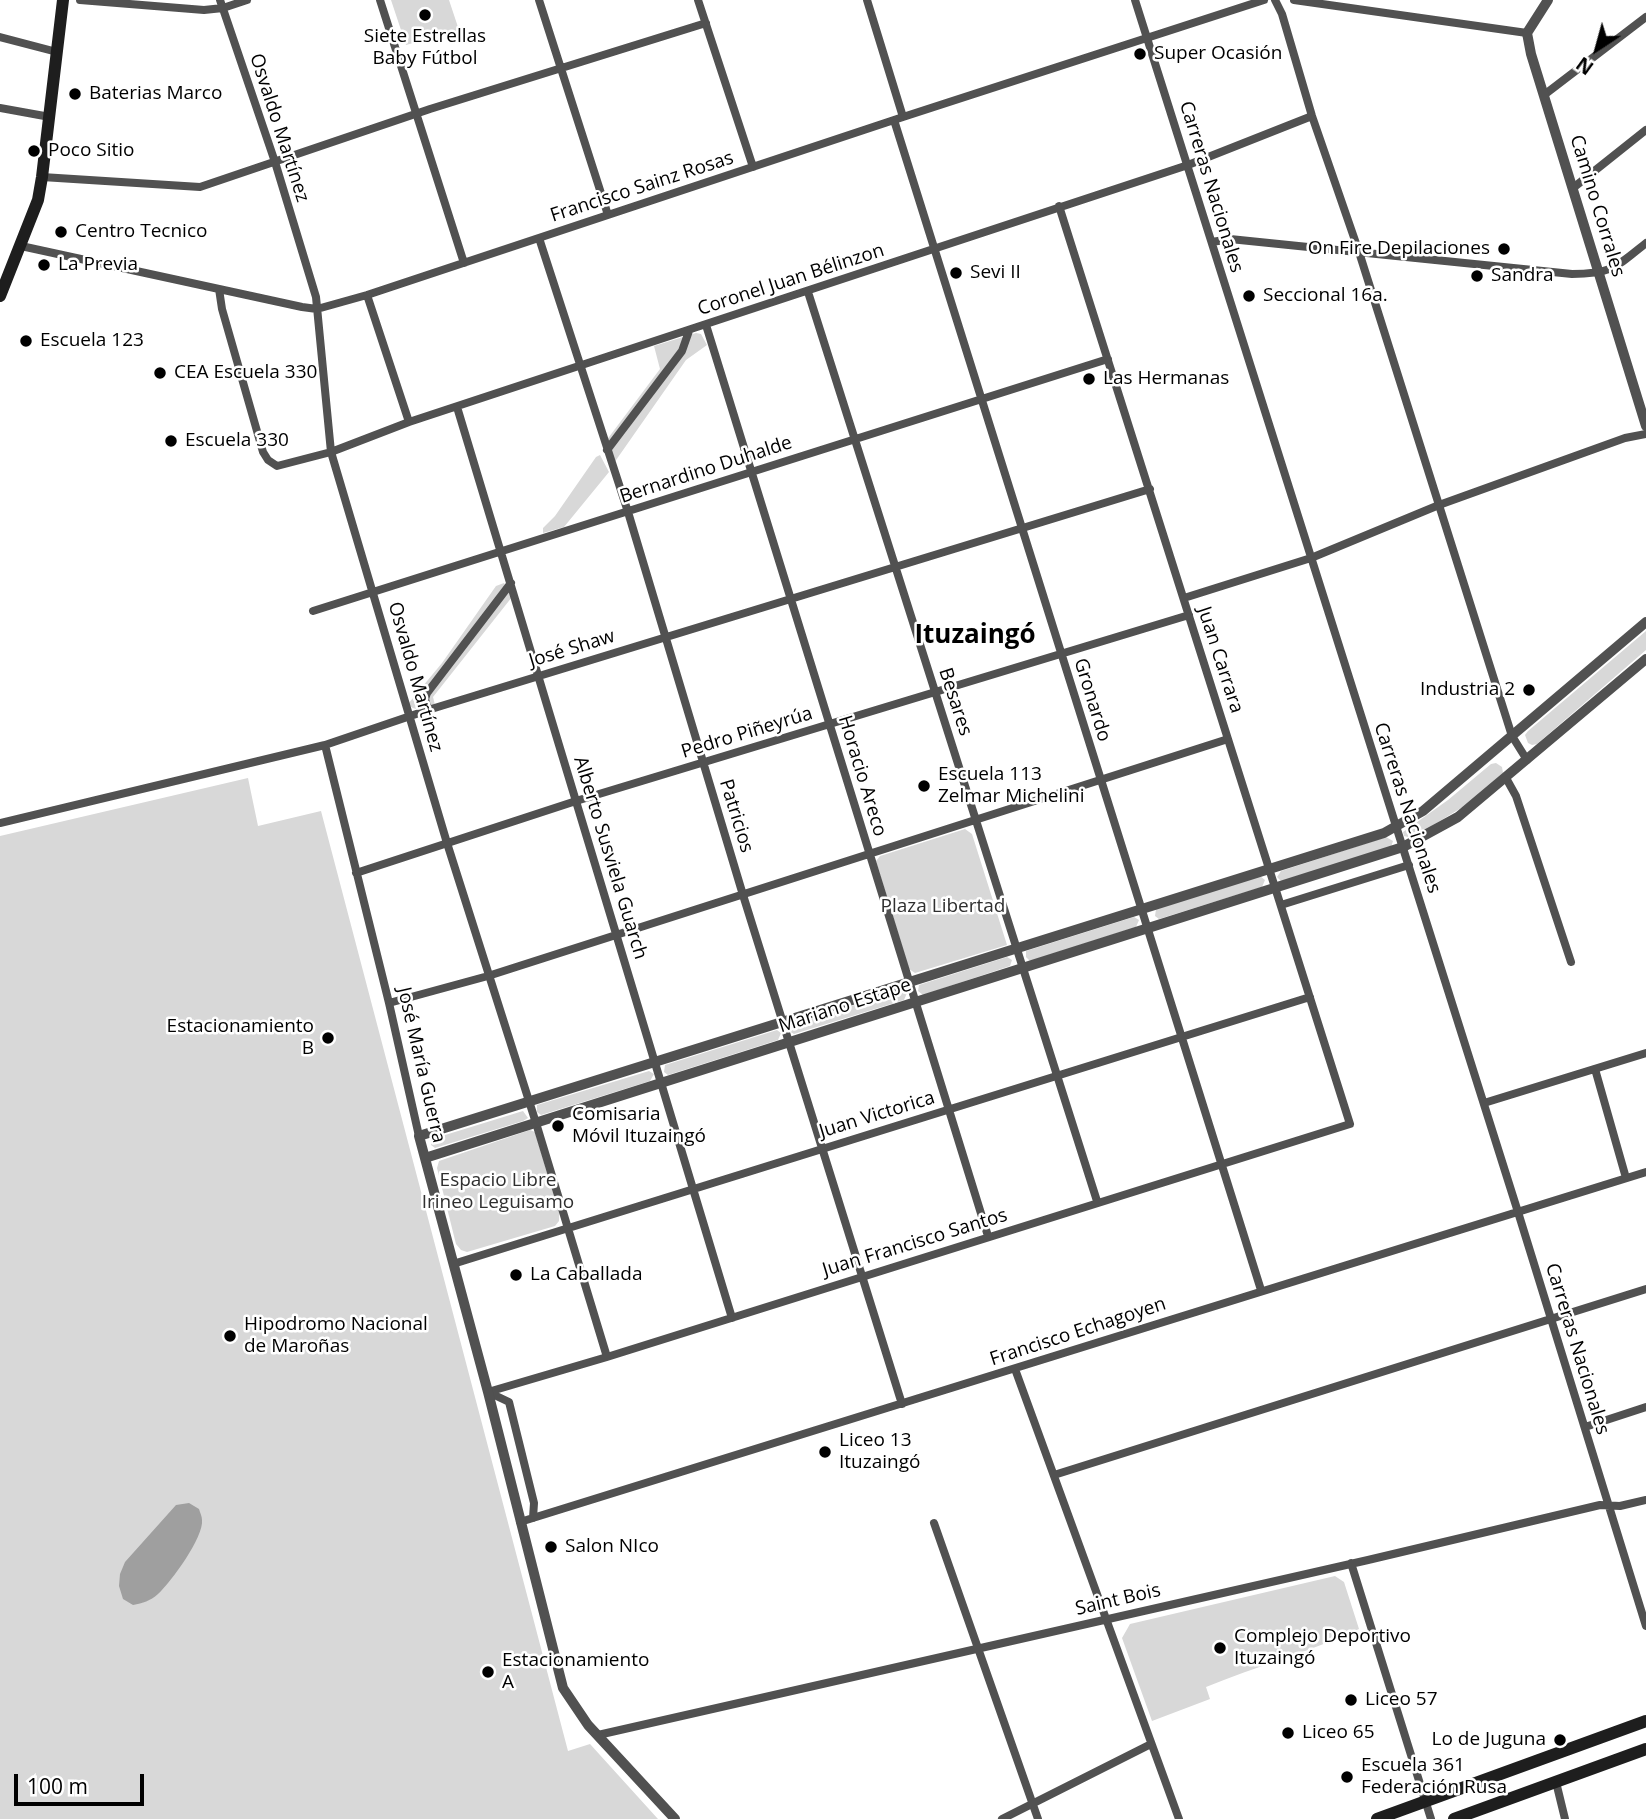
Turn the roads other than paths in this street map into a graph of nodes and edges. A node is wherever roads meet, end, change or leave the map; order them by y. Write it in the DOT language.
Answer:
graph roads {
  1 [pos="63,0"];
  2 [pos="80,0"];
  3 [pos="247,0"];
  4 [pos="380,0"];
  5 [pos="539,0"];
  6 [pos="698,0"];
  7 [pos="867,0"];
  8 [pos="1135,0"];
  9 [pos="1264,0"];
  10 [pos="1275,0"];
  11 [pos="1294,0"];
  12 [pos="1548,0"];
  13 [pos="222,4"];
  14 [pos="1646,17"];
  15 [pos="706,23"];
  16 [pos="1527,33"];
  17 [pos="0,37"];
  18 [pos="1148,37"];
  19 [pos="57,52"];
  20 [pos="560,69"];
  21 [pos="1544,94"];
  22 [pos="0,108"];
  23 [pos="416,114"];
  24 [pos="1312,116"];
  25 [pos="50,117"];
  26 [pos="898,119"];
  27 [pos="1646,130"];
  28 [pos="275,162"];
  29 [pos="1188,165"];
  30 [pos="753,167"];
  31 [pos="43,177"];
  32 [pos="1573,188"];
  33 [pos="1059,206"];
  34 [pos="608,215"];
  35 [pos="539,238"];
  36 [pos="1212,242"];
  37 [pos="1646,243"];
  38 [pos="21,246"];
  39 [pos="936,249"];
  40 [pos="1359,252"];
  41 [pos="464,262"];
  42 [pos="1599,274"];
  43 [pos="219,289"];
  44 [pos="808,292"];
  45 [pos="367,295"];
  46 [pos="0,296"];
  47 [pos="317,309"];
  48 [pos="706,325"];
  49 [pos="689,331"];
  50 [pos="1108,359"];
  51 [pos="580,367"];
  52 [pos="982,398"];
  53 [pos="457,407"];
  54 [pos="409,422"];
  55 [pos="1646,426"];
  56 [pos="1646,434"];
  57 [pos="855,439"];
  58 [pos="607,450"];
  59 [pos="331,452"];
  60 [pos="751,472"];
  61 [pos="1150,489"];
  62 [pos="1439,505"];
  63 [pos="628,512"];
  64 [pos="1022,527"];
  65 [pos="501,552"];
  66 [pos="1311,558"];
  67 [pos="895,566"];
  68 [pos="511,583"];
  69 [pos="373,592"];
  70 [pos="791,598"];
  71 [pos="1184,598"];
  72 [pos="313,611"];
  73 [pos="1189,615"];
  74 [pos="1646,622"];
  75 [pos="666,637"];
  76 [pos="1062,655"];
  77 [pos="1646,659"];
  78 [pos="539,676"];
  79 [pos="935,693"];
  80 [pos="428,710"];
  81 [pos="410,716"];
  82 [pos="830,724"];
  83 [pos="1512,736"];
  84 [pos="1228,739"];
  85 [pos="325,745"];
  86 [pos="1527,760"];
  87 [pos="703,762"];
  88 [pos="1506,778"];
  89 [pos="1101,780"];
  90 [pos="576,801"];
  91 [pos="975,818"];
  92 [pos="0,823"];
  93 [pos="1396,826"];
  94 [pos="447,843"];
  95 [pos="1403,847"];
  96 [pos="870,855"];
  97 [pos="1409,865"];
  98 [pos="1269,868"];
  99 [pos="356,873"];
  100 [pos="1276,889"];
  101 [pos="743,895"];
  102 [pos="1281,905"];
  103 [pos="1142,908"];
  104 [pos="1148,929"];
  105 [pos="616,934"];
  106 [pos="1016,948"];
  107 [pos="1571,962"];
  108 [pos="1023,969"];
  109 [pos="488,976"];
  110 [pos="909,981"];
  111 [pos="1310,997"];
  112 [pos="915,1002"];
  113 [pos="389,1003"];
  114 [pos="783,1022"];
  115 [pos="1182,1037"];
  116 [pos="789,1043"];
  117 [pos="1646,1054"];
  118 [pos="654,1062"];
  119 [pos="1595,1069"];
  120 [pos="1057,1075"];
  121 [pos="661,1083"];
  122 [pos="529,1102"];
  123 [pos="1484,1103"];
  124 [pos="948,1109"];
  125 [pos="536,1123"];
  126 [pos="1350,1124"];
  127 [pos="419,1136"];
  128 [pos="822,1148"];
  129 [pos="425,1158"];
  130 [pos="1222,1164"];
  131 [pos="1646,1172"];
  132 [pos="1626,1178"];
  133 [pos="693,1188"];
  134 [pos="1097,1201"];
  135 [pos="1518,1212"];
  136 [pos="567,1228"];
  137 [pos="988,1236"];
  138 [pos="453,1264"];
  139 [pos="862,1276"];
  140 [pos="1646,1289"];
  141 [pos="1261,1290"];
  142 [pos="732,1318"];
  143 [pos="1549,1318"];
  144 [pos="607,1357"];
  145 [pos="1015,1369"];
  146 [pos="488,1391"];
  147 [pos="902,1404"];
  148 [pos="1646,1407"];
  149 [pos="1586,1427"];
  150 [pos="1054,1475"];
  151 [pos="1646,1500"];
  152 [pos="1609,1505"];
  153 [pos="533,1518"];
  154 [pos="520,1522"];
  155 [pos="934,1523"];
  156 [pos="1351,1563"];
  157 [pos="1105,1619"];
  158 [pos="1646,1626"];
  159 [pos="978,1648"];
  160 [pos="1646,1721"];
  161 [pos="598,1735"];
  162 [pos="1646,1742"];
  163 [pos="1151,1744"];
  164 [pos="1646,1749"];
  165 [pos="1607,1764"];
  166 [pos="1556,1782"];
  167 [pos="1424,1802"];
  168 [pos="1033,1804"];
  169 [pos="675,1819"];
  170 [pos="1002,1819"];
  171 [pos="1038,1819"];
  172 [pos="1179,1819"];
  173 [pos="1377,1819"];
  174 [pos="1431,1819"];
  175 [pos="1454,1819"];
  176 [pos="1565,1819"];
  1 -- 19 [label="main road"];
  2 -- 13 [label="street"];
  3 -- 13 [label="street"];
  4 -- 23 [label="street"];
  5 -- 20 [label="street"];
  6 -- 15 [label="street"];
  7 -- 26 [label="street, Gronardo"];
  8 -- 18 [label="street, Carreras Nacionales"];
  9 -- 18 [label="street, Francisco Sainz Rosas"];
  10 -- 24 [label="street"];
  11 -- 16 [label="street"];
  12 -- 16 [label="street"];
  13 -- 28 [label="street, Osvaldo Martínez"];
  14 -- 21 [label="street"];
  15 -- 20 [label="street"];
  15 -- 30 [label="street"];
  16 -- 21 [label="street, Camino Corrales"];
  17 -- 19 [label="street"];
  18 -- 26 [label="street, Francisco Sainz Rosas"];
  18 -- 29 [label="street, Carreras Nacionales"];
  19 -- 25 [label="main road"];
  20 -- 23 [label="street"];
  20 -- 34 [label="street"];
  21 -- 32 [label="street, Camino Corrales"];
  22 -- 25 [label="street"];
  23 -- 28 [label="street"];
  23 -- 41 [label="street"];
  24 -- 29 [label="street, Coronel Juan Bélinzon"];
  24 -- 40 [label="street"];
  25 -- 31 [label="main road"];
  26 -- 30 [label="street, Francisco Sainz Rosas"];
  26 -- 39 [label="street, Gronardo"];
  27 -- 32 [label="street"];
  28 -- 31 [label="street"];
  28 -- 47 [label="street, Osvaldo Martínez"];
  29 -- 33 [label="street, Coronel Juan Bélinzon"];
  29 -- 36 [label="street, Carreras Nacionales"];
  30 -- 34 [label="street, Francisco Sainz Rosas"];
  31 -- 38 [label="main road"];
  32 -- 42 [label="street, Camino Corrales"];
  33 -- 39 [label="street, Coronel Juan Bélinzon"];
  33 -- 50 [label="street, Juan Carrara"];
  34 -- 35 [label="street, Francisco Sainz Rosas"];
  35 -- 41 [label="street, Francisco Sainz Rosas"];
  35 -- 51 [label="street, Patricios"];
  36 -- 40 [label="street"];
  36 -- 66 [label="street, Carreras Nacionales"];
  37 -- 42 [label="street"];
  38 -- 43 [label="street, Francisco Sainz Rosas"];
  38 -- 46 [label="main road"];
  39 -- 44 [label="street, Coronel Juan Bélinzon"];
  39 -- 52 [label="street, Gronardo"];
  40 -- 42 [label="street"];
  40 -- 62 [label="street"];
  41 -- 45 [label="street, Francisco Sainz Rosas"];
  42 -- 55 [label="street, Camino Corrales"];
  43 -- 47 [label="street, Francisco Sainz Rosas"];
  43 -- 59 [label="street, Coronel Juan Bélinzon"];
  44 -- 48 [label="street, Coronel Juan Bélinzon"];
  44 -- 57 [label="street, Besares"];
  45 -- 47 [label="street, Francisco Sainz Rosas"];
  45 -- 54 [label="street"];
  47 -- 59 [label="street, Osvaldo Martínez"];
  48 -- 49 [label="street, Coronel Juan Bélinzon"];
  48 -- 60 [label="street, Horacio Areco"];
  49 -- 51 [label="street, Coronel Juan Bélinzon"];
  49 -- 58 [label="street"];
  50 -- 52 [label="street, Bernardino Duhalde"];
  50 -- 61 [label="street, Juan Carrara"];
  51 -- 53 [label="street, Coronel Juan Bélinzon"];
  51 -- 58 [label="street, Patricios"];
  52 -- 57 [label="street, Bernardino Duhalde"];
  52 -- 64 [label="street, Gronardo"];
  53 -- 54 [label="street, Coronel Juan Bélinzon"];
  53 -- 65 [label="street, Alberto Susviela Guarch"];
  54 -- 59 [label="street, Coronel Juan Bélinzon"];
  56 -- 62 [label="street"];
  57 -- 60 [label="street, Bernardino Duhalde"];
  57 -- 67 [label="street, Besares"];
  58 -- 63 [label="street, Patricios"];
  59 -- 69 [label="street, Osvaldo Martínez"];
  60 -- 63 [label="street, Bernardino Duhalde"];
  60 -- 70 [label="street, Horacio Areco"];
  61 -- 64 [label="street, José Shaw"];
  61 -- 71 [label="street, Juan Carrara"];
  62 -- 66 [label="street"];
  62 -- 83 [label="street"];
  63 -- 65 [label="street, Bernardino Duhalde"];
  63 -- 75 [label="street, Patricios"];
  64 -- 67 [label="street, José Shaw"];
  64 -- 76 [label="street, Gronardo"];
  65 -- 68 [label="street, Alberto Susviela Guarch"];
  65 -- 69 [label="street, Bernardino Duhalde"];
  66 -- 71 [label="street"];
  66 -- 93 [label="street, Carreras Nacionales"];
  67 -- 70 [label="street, José Shaw"];
  67 -- 79 [label="street, Besares"];
  68 -- 78 [label="street, Alberto Susviela Guarch"];
  68 -- 80 [label="street"];
  69 -- 72 [label="street, Bernardino Duhalde"];
  69 -- 81 [label="street, Osvaldo Martínez"];
  70 -- 75 [label="street, José Shaw"];
  70 -- 82 [label="street, Horacio Areco"];
  71 -- 73 [label="street, Juan Carrara"];
  73 -- 76 [label="street, Pedro Piñeyrúa"];
  73 -- 84 [label="street, Juan Carrara"];
  74 -- 83 [label="street, Mariano Estape"];
  75 -- 78 [label="street, José Shaw"];
  75 -- 87 [label="street, Patricios"];
  76 -- 79 [label="street, Pedro Piñeyrúa"];
  76 -- 89 [label="street, Gronardo"];
  77 -- 86 [label="street, Mariano Estape"];
  78 -- 80 [label="street, José Shaw"];
  78 -- 90 [label="street, Alberto Susviela Guarch"];
  79 -- 82 [label="street, Pedro Piñeyrúa"];
  79 -- 91 [label="street, Besares"];
  80 -- 81 [label="street, José Shaw"];
  81 -- 85 [label="street, José Shaw"];
  81 -- 94 [label="street, Osvaldo Martínez"];
  82 -- 87 [label="street, Pedro Piñeyrúa"];
  82 -- 96 [label="street, Horacio Areco"];
  83 -- 86 [label="street"];
  83 -- 93 [label="street, Mariano Estape"];
  84 -- 89 [label="street"];
  84 -- 98 [label="street, Juan Carrara"];
  85 -- 92 [label="street, José Shaw"];
  85 -- 99 [label="street, José María Guerra"];
  86 -- 88 [label="street, Mariano Estape"];
  87 -- 90 [label="street, Pedro Piñeyrúa"];
  87 -- 101 [label="street, Patricios"];
  88 -- 95 [label="street, Mariano Estape"];
  88 -- 107 [label="street"];
  89 -- 91 [label="street"];
  89 -- 103 [label="street, Gronardo"];
  90 -- 94 [label="street, Pedro Piñeyrúa"];
  90 -- 105 [label="street, Alberto Susviela Guarch"];
  91 -- 96 [label="street"];
  91 -- 106 [label="street, Besares"];
  93 -- 95 [label="street, Carreras Nacionales"];
  93 -- 98 [label="street, Mariano Estape"];
  94 -- 99 [label="street, Pedro Piñeyrúa"];
  94 -- 109 [label="street, Osvaldo Martínez"];
  95 -- 97 [label="street, Carreras Nacionales"];
  95 -- 100 [label="street, Mariano Estape"];
  96 -- 101 [label="street"];
  96 -- 110 [label="street, Horacio Areco"];
  97 -- 102 [label="street"];
  97 -- 123 [label="street, Carreras Nacionales"];
  98 -- 100 [label="street, Juan Carrara"];
  98 -- 103 [label="street, Mariano Estape"];
  99 -- 113 [label="street, José María Guerra"];
  100 -- 102 [label="street, Juan Carrara"];
  100 -- 104 [label="street, Mariano Estape"];
  101 -- 105 [label="street"];
  101 -- 114 [label="street, Patricios"];
  102 -- 111 [label="street, Juan Carrara"];
  103 -- 104 [label="street, Gronardo"];
  103 -- 106 [label="street, Mariano Estape"];
  104 -- 108 [label="street, Mariano Estape"];
  104 -- 115 [label="street, Gronardo"];
  105 -- 109 [label="street"];
  105 -- 118 [label="street, Alberto Susviela Guarch"];
  106 -- 108 [label="street, Besares"];
  106 -- 110 [label="street, Mariano Estape"];
  108 -- 112 [label="street, Mariano Estape"];
  108 -- 120 [label="street, Besares"];
  109 -- 113 [label="street"];
  109 -- 122 [label="street, Osvaldo Martínez"];
  110 -- 112 [label="street, Horacio Areco"];
  110 -- 114 [label="street, Mariano Estape"];
  111 -- 115 [label="street, Juan Victorica"];
  111 -- 126 [label="street, Juan Carrara"];
  112 -- 116 [label="street, Mariano Estape"];
  112 -- 124 [label="street, Horacio Areco"];
  113 -- 127 [label="street, José María Guerra"];
  114 -- 116 [label="street, Patricios"];
  114 -- 118 [label="street, Mariano Estape"];
  115 -- 120 [label="street, Juan Victorica"];
  115 -- 130 [label="street, Gronardo"];
  116 -- 121 [label="street, Mariano Estape"];
  116 -- 128 [label="street, Patricios"];
  117 -- 119 [label="street"];
  118 -- 121 [label="street, Alberto Susviela Guarch"];
  118 -- 122 [label="street, Mariano Estape"];
  119 -- 123 [label="street"];
  119 -- 132 [label="street"];
  120 -- 124 [label="street, Juan Victorica"];
  120 -- 134 [label="street, Besares"];
  121 -- 125 [label="street, Mariano Estape"];
  121 -- 133 [label="street, Alberto Susviela Guarch"];
  122 -- 125 [label="street, Osvaldo Martínez"];
  122 -- 127 [label="street, Mariano Estape"];
  123 -- 135 [label="street, Carreras Nacionales"];
  124 -- 128 [label="street, Juan Victorica"];
  124 -- 137 [label="street, Horacio Areco"];
  125 -- 129 [label="street, Mariano Estape"];
  125 -- 136 [label="street, Osvaldo Martínez"];
  126 -- 130 [label="street, Juan Francisco Santos"];
  127 -- 129 [label="street, José María Guerra"];
  128 -- 133 [label="street, Juan Victorica"];
  128 -- 139 [label="street, Patricios"];
  129 -- 138 [label="street, José María Guerra"];
  130 -- 134 [label="street, Juan Francisco Santos"];
  130 -- 141 [label="street, Gronardo"];
  131 -- 132 [label="street, Francisco Echagoyen"];
  132 -- 135 [label="street, Francisco Echagoyen"];
  133 -- 136 [label="street, Juan Victorica"];
  133 -- 142 [label="street, Alberto Susviela Guarch"];
  134 -- 137 [label="street, Juan Francisco Santos"];
  135 -- 141 [label="street, Francisco Echagoyen"];
  135 -- 143 [label="street, Carreras Nacionales"];
  136 -- 138 [label="street, Juan Victorica"];
  136 -- 144 [label="street, Osvaldo Martínez"];
  137 -- 139 [label="street, Juan Francisco Santos"];
  138 -- 146 [label="street, José María Guerra"];
  139 -- 142 [label="street, Juan Francisco Santos"];
  139 -- 147 [label="street, Patricios"];
  140 -- 143 [label="street"];
  141 -- 145 [label="street, Francisco Echagoyen"];
  142 -- 144 [label="street, Juan Francisco Santos"];
  143 -- 149 [label="street, Carreras Nacionales"];
  143 -- 150 [label="street"];
  144 -- 146 [label="street, Juan Francisco Santos"];
  145 -- 147 [label="street, Francisco Echagoyen"];
  145 -- 150 [label="street"];
  146 -- 153 [label="street"];
  146 -- 154 [label="street, José María Guerra"];
  147 -- 153 [label="street, Francisco Echagoyen"];
  148 -- 149 [label="street"];
  149 -- 152 [label="street, Carreras Nacionales"];
  150 -- 157 [label="street"];
  151 -- 152 [label="street, Saint Bois"];
  152 -- 156 [label="street, Saint Bois"];
  152 -- 158 [label="street, Carreras Nacionales"];
  153 -- 154 [label="street, Francisco Echagoyen"];
  154 -- 161 [label="street, José María Guerra"];
  155 -- 159 [label="street"];
  156 -- 157 [label="street, Saint Bois"];
  156 -- 167 [label="street"];
  157 -- 159 [label="street, Saint Bois"];
  157 -- 163 [label="street"];
  159 -- 161 [label="street, Saint Bois"];
  159 -- 168 [label="street"];
  160 -- 167 [label="main road"];
  161 -- 169 [label="street, José María Guerra"];
  162 -- 165 [label="main road"];
  163 -- 168 [label="street"];
  163 -- 172 [label="street"];
  164 -- 165 [label="main road"];
  165 -- 166 [label="main road"];
  166 -- 175 [label="main road"];
  166 -- 176 [label="street"];
  167 -- 173 [label="main road"];
  167 -- 174 [label="street"];
  168 -- 170 [label="street"];
  168 -- 171 [label="street"];
}
